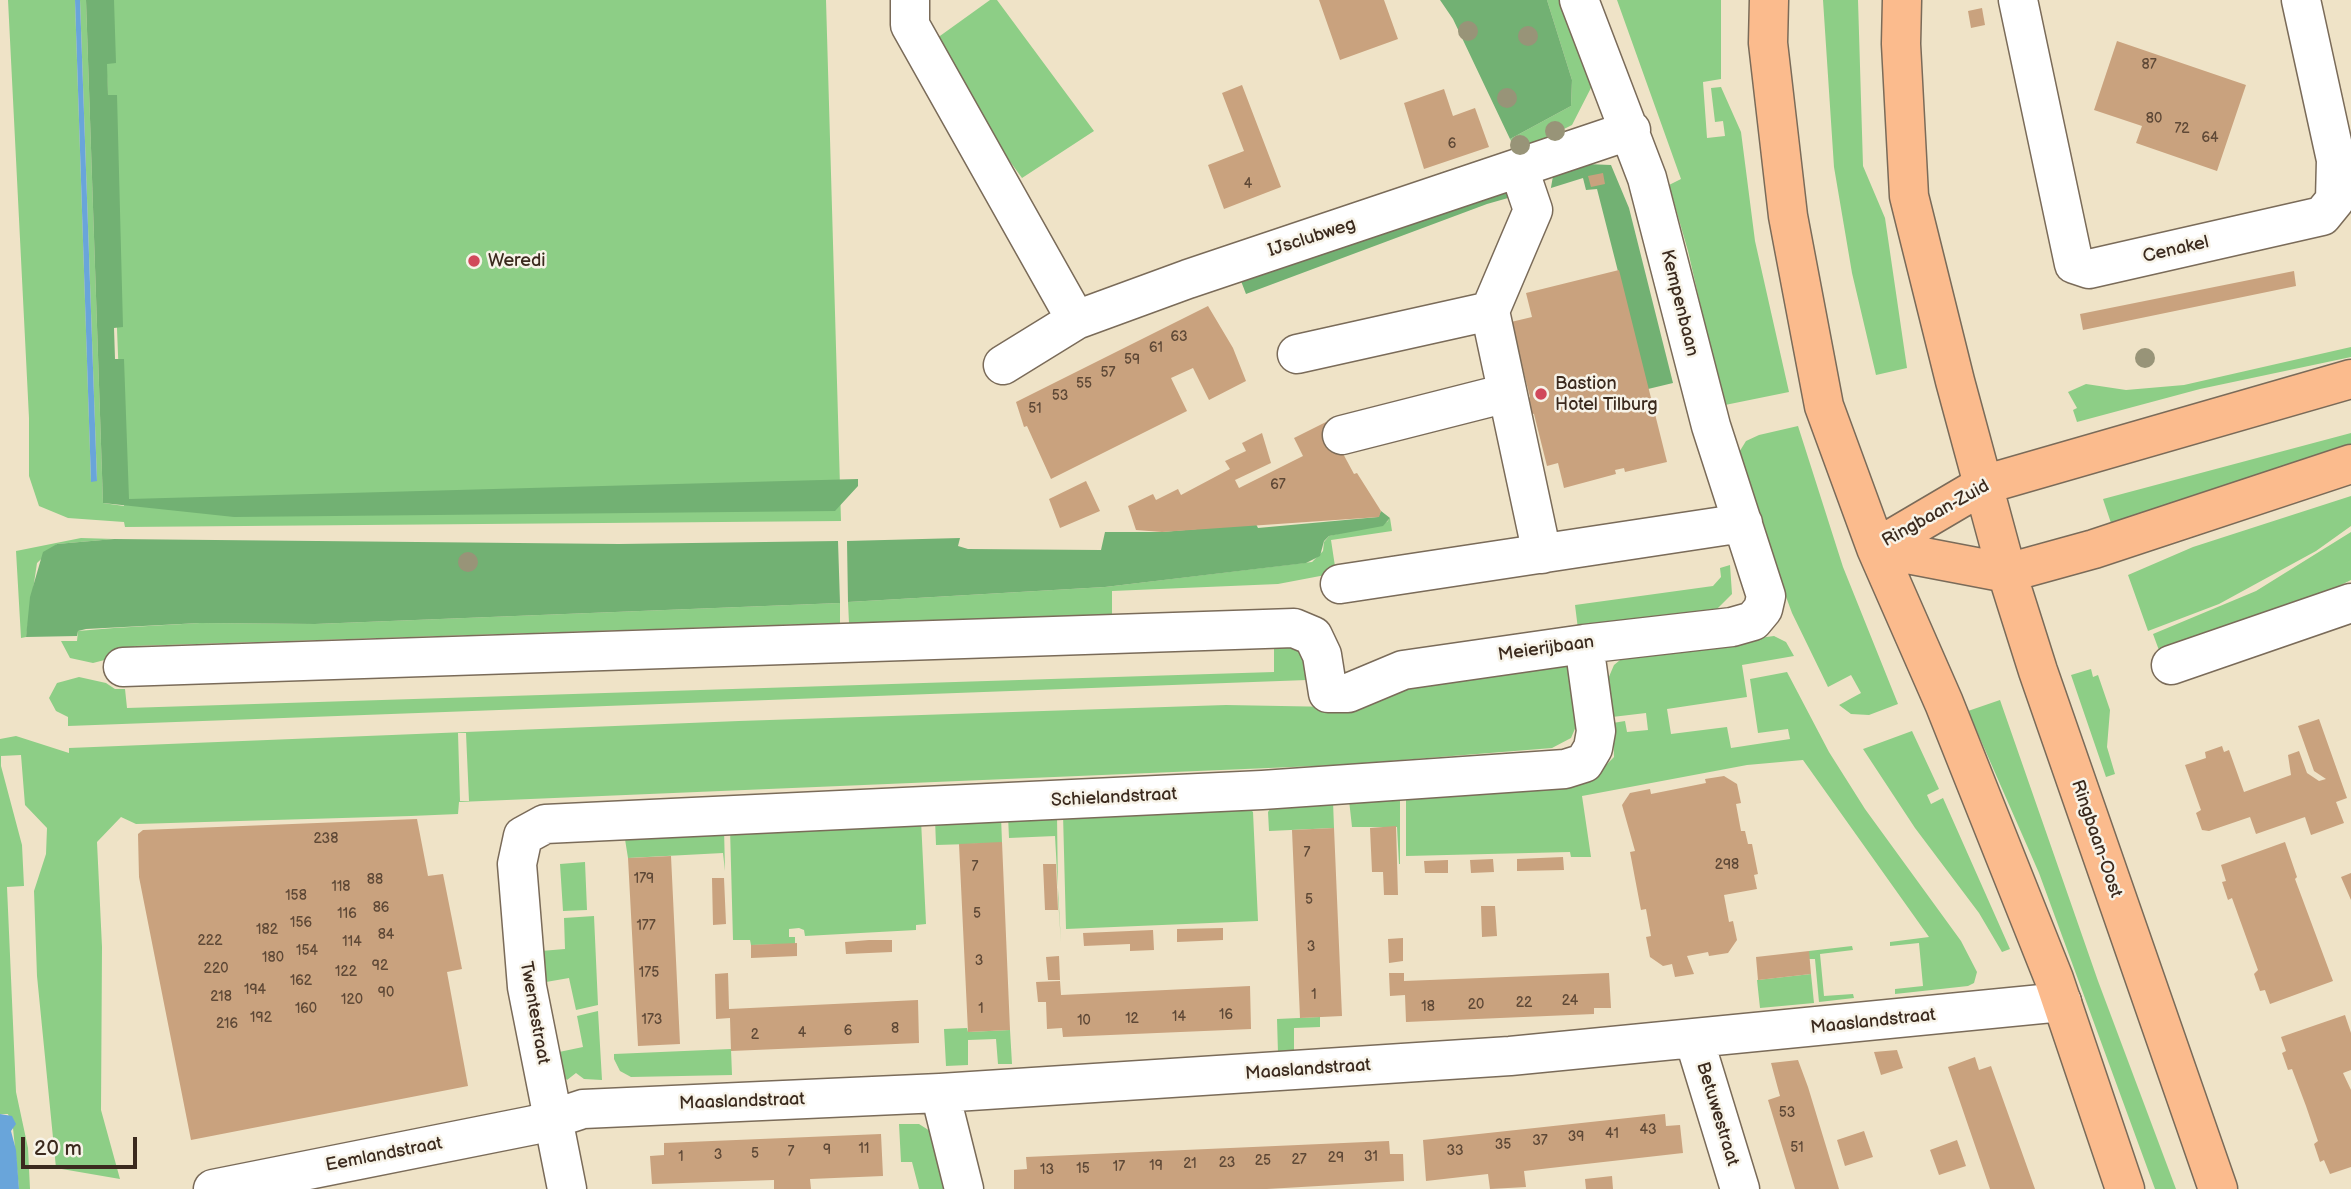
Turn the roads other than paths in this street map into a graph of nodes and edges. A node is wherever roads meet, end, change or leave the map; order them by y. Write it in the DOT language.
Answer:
graph roads {
  1 [pos="910,0"];
  2 [pos="1579,0"];
  3 [pos="1769,0"];
  4 [pos="1902,0"];
  5 [pos="2018,0"];
  6 [pos="2301,0"];
  7 [pos="1631,130"];
  8 [pos="1519,169"];
  9 [pos="2343,199"];
  10 [pos="1490,311"];
  11 [pos="1076,320"];
  12 [pos="1297,354"];
  13 [pos="1003,365"];
  14 [pos="2351,379"];
  15 [pos="1507,393"];
  16 [pos="1342,435"];
  17 [pos="2351,464"];
  18 [pos="1983,485"];
  19 [pos="1743,523"];
  20 [pos="1876,548"];
  21 [pos="1542,554"];
  22 [pos="2007,573"];
  23 [pos="1340,584"];
  24 [pos="2351,603"];
  25 [pos="1763,609"];
  26 [pos="1584,644"];
  27 [pos="2171,664"];
  28 [pos="123,667"];
  29 [pos="523,836"];
  30 [pos="2062,1002"];
  31 [pos="1694,1039"];
  32 [pos="940,1093"];
  33 [pos="554,1118"];
  34 [pos="254,1185"];
  35 [pos="213,1189"];
  36 [pos="567,1189"];
  37 [pos="964,1189"];
  38 [pos="1740,1189"];
  39 [pos="2125,1189"];
  40 [pos="2218,1189"];
  1 -- 11 [label="street"];
  2 -- 7 [label="street, Kempenbaan"];
  3 -- 20 [label="main road"];
  4 -- 18 [label="main road"];
  5 -- 9 [label="street, Cenakel"];
  6 -- 9 [label="street, Cenakel"];
  7 -- 8 [label="street, IJsclubweg"];
  7 -- 19 [label="street, Kempenbaan"];
  8 -- 10 [label="street"];
  8 -- 11 [label="street, IJsclubweg"];
  10 -- 12 [label="street"];
  10 -- 15 [label="street"];
  11 -- 13 [label="street, IJsclubweg"];
  14 -- 18 [label="main road, Ringbaan-Zuid"];
  15 -- 16 [label="street"];
  15 -- 21 [label="street"];
  17 -- 22 [label="main road, Ringbaan-Zuid"];
  18 -- 20 [label="main road, Ringbaan-Zuid"];
  18 -- 22 [label="main road, Ringbaan-Oost"];
  19 -- 21 [label="street"];
  19 -- 25 [label="street, Kempenbaan"];
  20 -- 22 [label="main road, Ringbaan-Zuid"];
  20 -- 30 [label="main road"];
  21 -- 23 [label="street"];
  22 -- 40 [label="main road, Ringbaan-Oost"];
  24 -- 27 [label="street"];
  25 -- 26 [label="street, Meierijbaan"];
  26 -- 28 [label="street, Meierijbaan"];
  26 -- 29 [label="street, Schielandstraat"];
  29 -- 33 [label="street, Twentestraat"];
  30 -- 31 [label="street, Maaslandstraat"];
  30 -- 39 [label="main road"];
  31 -- 32 [label="street, Maaslandstraat"];
  31 -- 38 [label="street, Betuwestraat"];
  32 -- 33 [label="street, Maaslandstraat"];
  32 -- 37 [label="street"];
  33 -- 34 [label="street, Eemlandstraat"];
  33 -- 36 [label="street, Twentestraat"];
  34 -- 35 [label="street, Eemlandstraat"];
}
